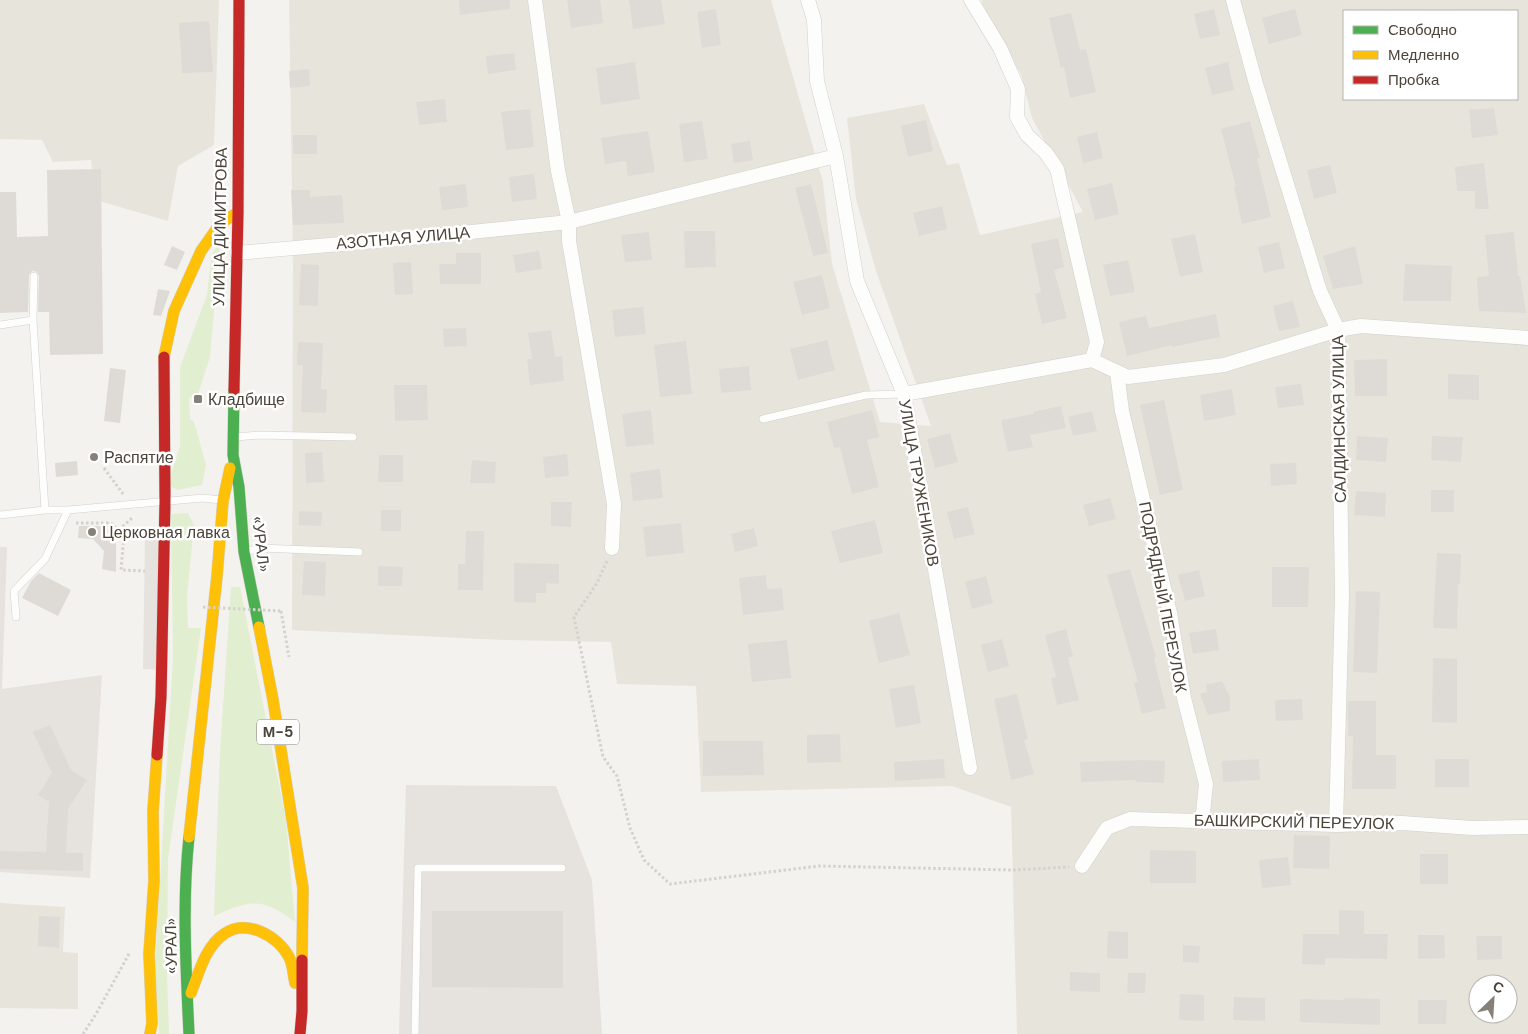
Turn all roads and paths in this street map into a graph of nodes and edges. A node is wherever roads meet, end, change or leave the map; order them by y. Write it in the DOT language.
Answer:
graph roads {
  1 [pos="239,0"];
  2 [pos="535,0"];
  3 [pos="808,0"];
  4 [pos="971,0"];
  5 [pos="1233,0"];
  6 [pos="836,156"];
  7 [pos="238,212"];
  8 [pos="570,222"];
  9 [pos="237,253"];
  10 [pos="34,276"];
  11 [pos="33,320"];
  12 [pos="0,325"];
  13 [pos="1338,330"];
  14 [pos="1528,338"];
  15 [pos="1092,360"];
  16 [pos="1117,372"];
  17 [pos="904,394"];
  18 [pos="763,419"];
  19 [pos="233,437"];
  20 [pos="353,437"];
  21 [pos="233,455"];
  22 [pos="104,468"];
  23 [pos="223,500"];
  24 [pos="164,501"];
  25 [pos="131,504"];
  26 [pos="45,510"];
  27 [pos="68,510"];
  28 [pos="0,515"];
  29 [pos="62,522"];
  30 [pos="612,548"];
  31 [pos="244,552"];
  32 [pos="360,552"];
  33 [pos="144,572"];
  34 [pos="203,607"];
  35 [pos="16,617"];
  36 [pos="289,657"];
  37 [pos="970,768"];
  38 [pos="1202,822"];
  39 [pos="1336,825"];
  40 [pos="1528,827"];
  41 [pos="1082,866"];
  42 [pos="562,868"];
  43 [pos="134,945"];
  44 [pos="188,1000"];
  45 [pos="302,1011"];
  46 [pos="83,1034"];
  47 [pos="150,1034"];
  48 [pos="190,1034"];
  49 [pos="300,1034"];
  50 [pos="415,1034"];
  1 -- 7 [label="main road, УЛИЦА ДИМИТРОВА"];
  2 -- 8 [label="street"];
  3 -- 6 [label="street, УЛИЦА ТРУЖЕНИКОВ"];
  4 -- 15 [label="street"];
  5 -- 13 [label="street, САЛДИНСКАЯ УЛИЦА"];
  6 -- 8 [label="street, АЗОТНАЯ УЛИЦА"];
  6 -- 17 [label="street, УЛИЦА ТРУЖЕНИКОВ"];
  7 -- 9 [label="main road, УЛИЦА ДИМИТРОВА"];
  7 -- 24 [label="main road"];
  8 -- 9 [label="street, АЗОТНАЯ УЛИЦА"];
  8 -- 30 [label="street"];
  9 -- 19 [label="main road, УЛИЦА ДИМИТРОВА"];
  10 -- 11 [label="lane"];
  11 -- 12 [label="lane"];
  11 -- 26 [label="lane"];
  13 -- 14 [label="street"];
  13 -- 16 [label="street"];
  13 -- 39 [label="street, САЛДИНСКАЯ УЛИЦА"];
  15 -- 16 [label="street"];
  15 -- 17 [label="street"];
  16 -- 38 [label="street, ПОДРЯДНЫЙ ПЕРЕУЛОК"];
  17 -- 18 [label="lane"];
  17 -- 37 [label="street, УЛИЦА ТРУЖЕНИКОВ"];
  19 -- 20 [label="lane"];
  19 -- 21 [label="main road, УЛИЦА ДИМИТРОВА"];
  21 -- 23 [label="main road, «УРАЛ» / М-5"];
  21 -- 31 [label="main road, «УРАЛ» / М-5"];
  22 -- 25 [label="path"];
  23 -- 24 [label="lane"];
  23 -- 44 [label="main road, «УРАЛ» / М-5"];
  24 -- 25 [label="lane"];
  24 -- 47 [label="main road"];
  25 -- 27 [label="lane"];
  26 -- 27 [label="lane"];
  26 -- 28 [label="lane"];
  27 -- 29 [label="lane"];
  29 -- 33 [label="path"];
  29 -- 35 [label="lane"];
  30 -- 41 [label="path"];
  31 -- 32 [label="lane"];
  31 -- 45 [label="main road, «УРАЛ» / М-5"];
  34 -- 36 [label="path, bridge"];
  38 -- 39 [label="street, БАШКИРСКИЙ ПЕРЕУЛОК"];
  38 -- 41 [label="street, БАШКИРСКИЙ ПЕРЕУЛОК"];
  39 -- 40 [label="street, БАШКИРСКИЙ ПЕРЕУЛОК"];
  42 -- 50 [label="lane"];
  43 -- 46 [label="path"];
  44 -- 45 [label="main road, М-5"];
  44 -- 48 [label="main road, «УРАЛ» / М-5"];
  45 -- 49 [label="main road, «УРАЛ» / М-5"];
}
